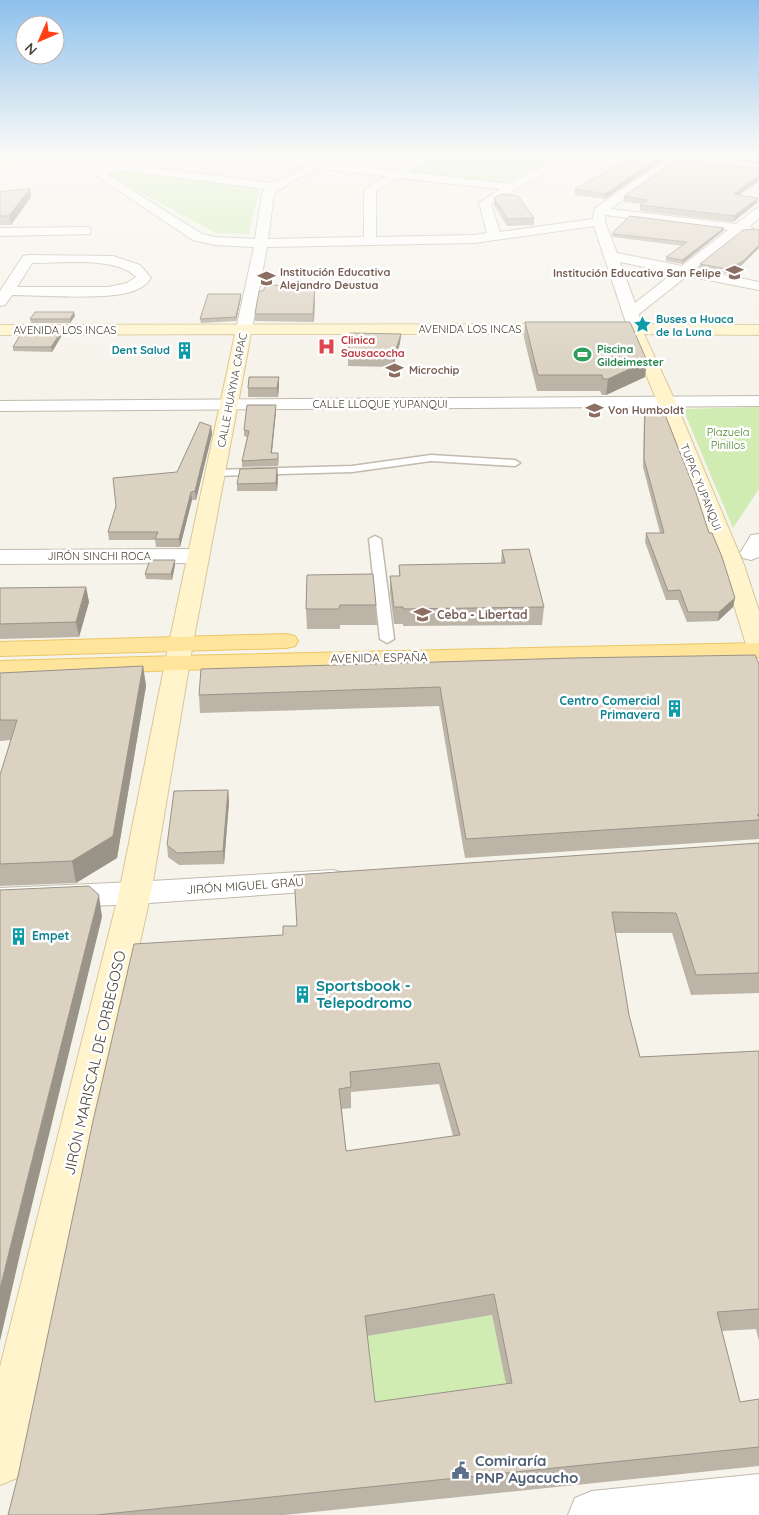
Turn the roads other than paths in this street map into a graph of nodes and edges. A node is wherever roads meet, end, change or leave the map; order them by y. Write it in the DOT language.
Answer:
graph roads {
  1 [pos="182,227"];
  2 [pos="263,227"];
  3 [pos="370,227"];
  4 [pos="492,227"];
  5 [pos="543,227"];
  6 [pos="602,227"];
  7 [pos="723,227"];
  8 [pos="738,228"];
  9 [pos="85,231"];
  10 [pos="759,231"];
  11 [pos="0,232"];
  12 [pos="489,237"];
  13 [pos="370,242"];
  14 [pos="261,243"];
  15 [pos="610,256"];
  16 [pos="684,271"];
  17 [pos="759,286"];
  18 [pos="4,297"];
  19 [pos="634,326"];
  20 [pos="0,330"];
  21 [pos="759,330"];
  22 [pos="243,332"];
  23 [pos="0,336"];
  24 [pos="759,336"];
  25 [pos="759,401"];
  26 [pos="666,402"];
  27 [pos="228,405"];
  28 [pos="0,406"];
  29 [pos="515,463"];
  30 [pos="215,473"];
  31 [pos="375,539"];
  32 [pos="198,556"];
  33 [pos="0,557"];
  34 [pos="387,639"];
  35 [pos="758,640"];
  36 [pos="0,650"];
  37 [pos="180,653"];
  38 [pos="0,669"];
  39 [pos="363,878"];
  40 [pos="135,893"];
  41 [pos="0,899"];
  42 [pos="0,1461"];
  43 [pos="759,1498"];
  44 [pos="592,1515"];
  1 -- 14 [label="street"];
  2 -- 14 [label="street, CALLE HUAYNA CAPAC"];
  3 -- 13 [label="street"];
  4 -- 12 [label="street"];
  5 -- 12 [label="street"];
  6 -- 15 [label="street"];
  7 -- 8 [label="street"];
  8 -- 10 [label="street"];
  8 -- 16 [label="street"];
  9 -- 11 [label="street"];
  12 -- 13 [label="street"];
  13 -- 14 [label="street"];
  14 -- 22 [label="street, CALLE HUAYNA CAPAC"];
  15 -- 16 [label="street"];
  15 -- 19 [label="street"];
  16 -- 17 [label="street"];
  16 -- 19 [label="street"];
  18 -- 18 [label="street"];
  19 -- 21 [label="street, AVENIDA LOS INCAS"];
  19 -- 22 [label="street, AVENIDA LOS INCAS"];
  19 -- 24 [label="street, AVENIDA LOS INCAS"];
  19 -- 26 [label="street, TUPAC YUPANQUI"];
  20 -- 22 [label="street, AVENIDA LOS INCAS"];
  22 -- 23 [label="street, AVENIDA LOS INCAS"];
  22 -- 27 [label="street, CALLE HUAYNA CAPAC"];
  25 -- 26 [label="street, CALLE LLOQUE YUPANQUI"];
  26 -- 27 [label="street, CALLE LLOQUE YUPANQUI"];
  26 -- 35 [label="street, TUPAC YUPANQUI"];
  27 -- 28 [label="street, CALLE LLOQUE YUPANQUI"];
  27 -- 30 [label="street, CALLE HUAYNA CAPAC"];
  29 -- 30 [label="lane"];
  30 -- 32 [label="street, CALLE HUAYNA CAPAC"];
  31 -- 34 [label="lane"];
  32 -- 33 [label="street, JIRÓN SINCHI ROCA"];
  32 -- 37 [label="street, CALLE HUAYNA CAPAC"];
  34 -- 35 [label="main road, AVENIDA ESPAÑA"];
  34 -- 37 [label="main road, AVENIDA ESPAÑA"];
  35 -- 37 [label="main road, AVENIDA ESPAÑA"];
  36 -- 37 [label="main road, AVENIDA ESPAÑA"];
  37 -- 38 [label="main road, AVENIDA ESPAÑA"];
  37 -- 40 [label="street, JIRÓN MARISCAL DE ORBEGOSO"];
  39 -- 40 [label="street, JIRÓN MIGUEL GRAU"];
  40 -- 41 [label="street, JIRÓN MIGUEL GRAU"];
  40 -- 42 [label="street, JIRÓN MARISCAL DE ORBEGOSO"];
  43 -- 44 [label="street"];
}
